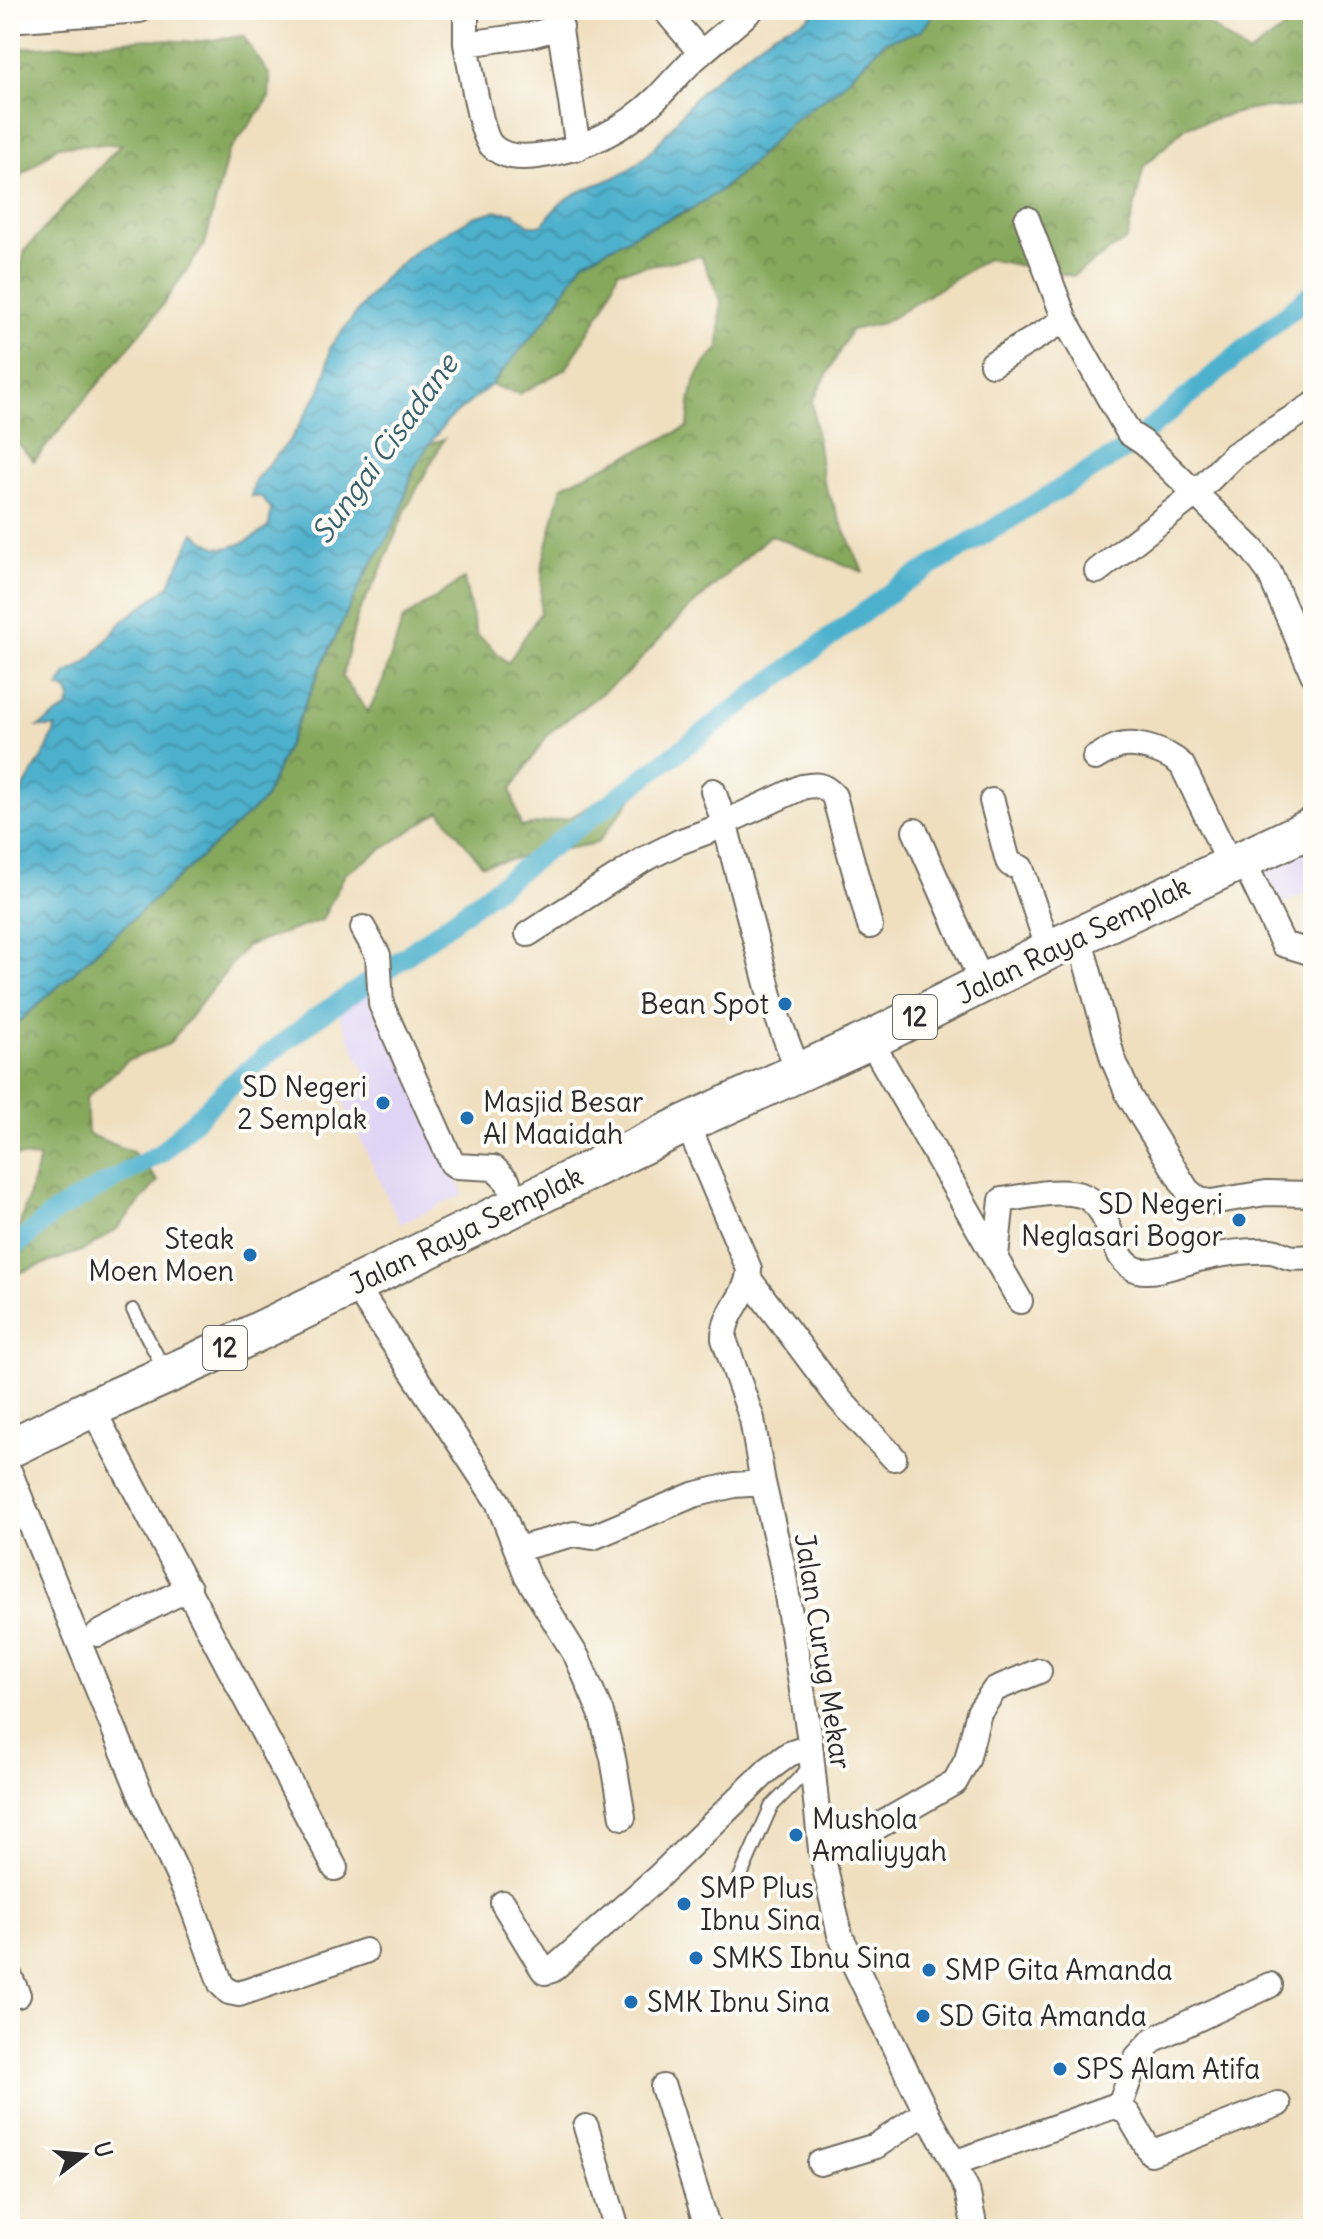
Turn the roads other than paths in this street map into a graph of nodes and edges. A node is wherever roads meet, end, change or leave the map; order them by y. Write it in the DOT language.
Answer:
graph roads {
  1 [pos="140,10"];
  2 [pos="466,10"];
  3 [pos="665,10"];
  4 [pos="751,10"];
  5 [pos="558,14"];
  6 [pos="10,17"];
  7 [pos="466,44"];
  8 [pos="701,53"];
  9 [pos="578,148"];
  10 [pos="1027,219"];
  11 [pos="1065,320"];
  12 [pos="992,364"];
  13 [pos="1313,405"];
  14 [pos="1194,495"];
  15 [pos="1097,571"];
  16 [pos="1313,674"];
  17 [pos="1095,758"];
  18 [pos="713,791"];
  19 [pos="992,801"];
  20 [pos="724,824"];
  21 [pos="1313,827"];
  22 [pos="915,831"];
  23 [pos="1236,861"];
  24 [pos="870,926"];
  25 [pos="363,928"];
  26 [pos="528,934"];
  27 [pos="1064,943"];
  28 [pos="1313,953"];
  29 [pos="982,983"];
  30 [pos="870,1040"];
  31 [pos="799,1073"];
  32 [pos="687,1123"];
  33 [pos="1313,1194"];
  34 [pos="516,1205"];
  35 [pos="996,1256"];
  36 [pos="1313,1257"];
  37 [pos="749,1279"];
  38 [pos="355,1285"];
  39 [pos="1020,1301"];
  40 [pos="133,1310"];
  41 [pos="168,1375"];
  42 [pos="92,1408"];
  43 [pos="10,1448"];
  44 [pos="894,1458"];
  45 [pos="10,1473"];
  46 [pos="763,1483"];
  47 [pos="517,1549"];
  48 [pos="189,1588"];
  49 [pos="98,1634"];
  50 [pos="1039,1671"];
  51 [pos="810,1756"];
  52 [pos="623,1817"];
  53 [pos="821,1850"];
  54 [pos="335,1868"];
  55 [pos="738,1882"];
  56 [pos="503,1903"];
  57 [pos="365,1951"];
  58 [pos="1270,1985"];
  59 [pos="663,2087"];
  60 [pos="1278,2104"];
  61 [pos="1120,2105"];
  62 [pos="926,2112"];
  63 [pos="586,2127"];
  64 [pos="820,2163"];
  65 [pos="954,2163"];
  66 [pos="617,2229"];
  67 [pos="708,2229"];
  68 [pos="975,2229"];
  1 -- 6 [label="street"];
  2 -- 7 [label="street"];
  3 -- 8 [label="street"];
  4 -- 8 [label="street"];
  5 -- 7 [label="street"];
  5 -- 9 [label="street"];
  7 -- 9 [label="street"];
  8 -- 9 [label="street"];
  10 -- 11 [label="street"];
  11 -- 12 [label="street"];
  11 -- 14 [label="street"];
  13 -- 14 [label="street"];
  14 -- 15 [label="street"];
  14 -- 16 [label="street"];
  17 -- 23 [label="street"];
  18 -- 20 [label="street"];
  19 -- 27 [label="street"];
  20 -- 24 [label="street"];
  20 -- 26 [label="street"];
  20 -- 31 [label="street"];
  21 -- 23 [label="main road, Jalan Raya Semplak / 12"];
  22 -- 29 [label="street"];
  23 -- 27 [label="main road, Jalan Raya Semplak / 12"];
  23 -- 28 [label="street"];
  25 -- 34 [label="street"];
  27 -- 29 [label="main road, Jalan Raya Semplak / 12"];
  27 -- 33 [label="street"];
  29 -- 30 [label="main road, Jalan Raya Semplak / 12"];
  30 -- 31 [label="main road, Jalan Raya Semplak / 12"];
  30 -- 35 [label="street"];
  31 -- 32 [label="main road, Jalan Raya Semplak / 12"];
  32 -- 34 [label="main road, Jalan Raya Semplak / 12"];
  32 -- 37 [label="street"];
  34 -- 38 [label="main road, Jalan Raya Semplak / 12"];
  35 -- 36 [label="street"];
  35 -- 39 [label="street"];
  37 -- 44 [label="street"];
  37 -- 46 [label="street, Jalan Curug Mekar"];
  38 -- 41 [label="main road, Jalan Raya Semplak / 12"];
  38 -- 47 [label="street"];
  40 -- 41 [label="lane"];
  41 -- 42 [label="main road, Jalan Raya Semplak / 12"];
  42 -- 43 [label="main road, Jalan Raya Semplak / 12"];
  42 -- 48 [label="street"];
  45 -- 57 [label="street"];
  46 -- 47 [label="street"];
  46 -- 51 [label="street, Jalan Curug Mekar"];
  47 -- 52 [label="street"];
  48 -- 49 [label="street"];
  48 -- 54 [label="street"];
  50 -- 53 [label="street"];
  51 -- 53 [label="street, Jalan Curug Mekar"];
  51 -- 55 [label="lane"];
  51 -- 56 [label="street"];
  53 -- 62 [label="street, Jalan Curug Mekar"];
  58 -- 61 [label="street"];
  59 -- 67 [label="street"];
  60 -- 61 [label="street"];
  61 -- 65 [label="street"];
  62 -- 64 [label="street"];
  62 -- 65 [label="street, Jalan Curug Mekar"];
  63 -- 66 [label="street"];
  65 -- 68 [label="street, Jalan Curug Mekar"];
}
